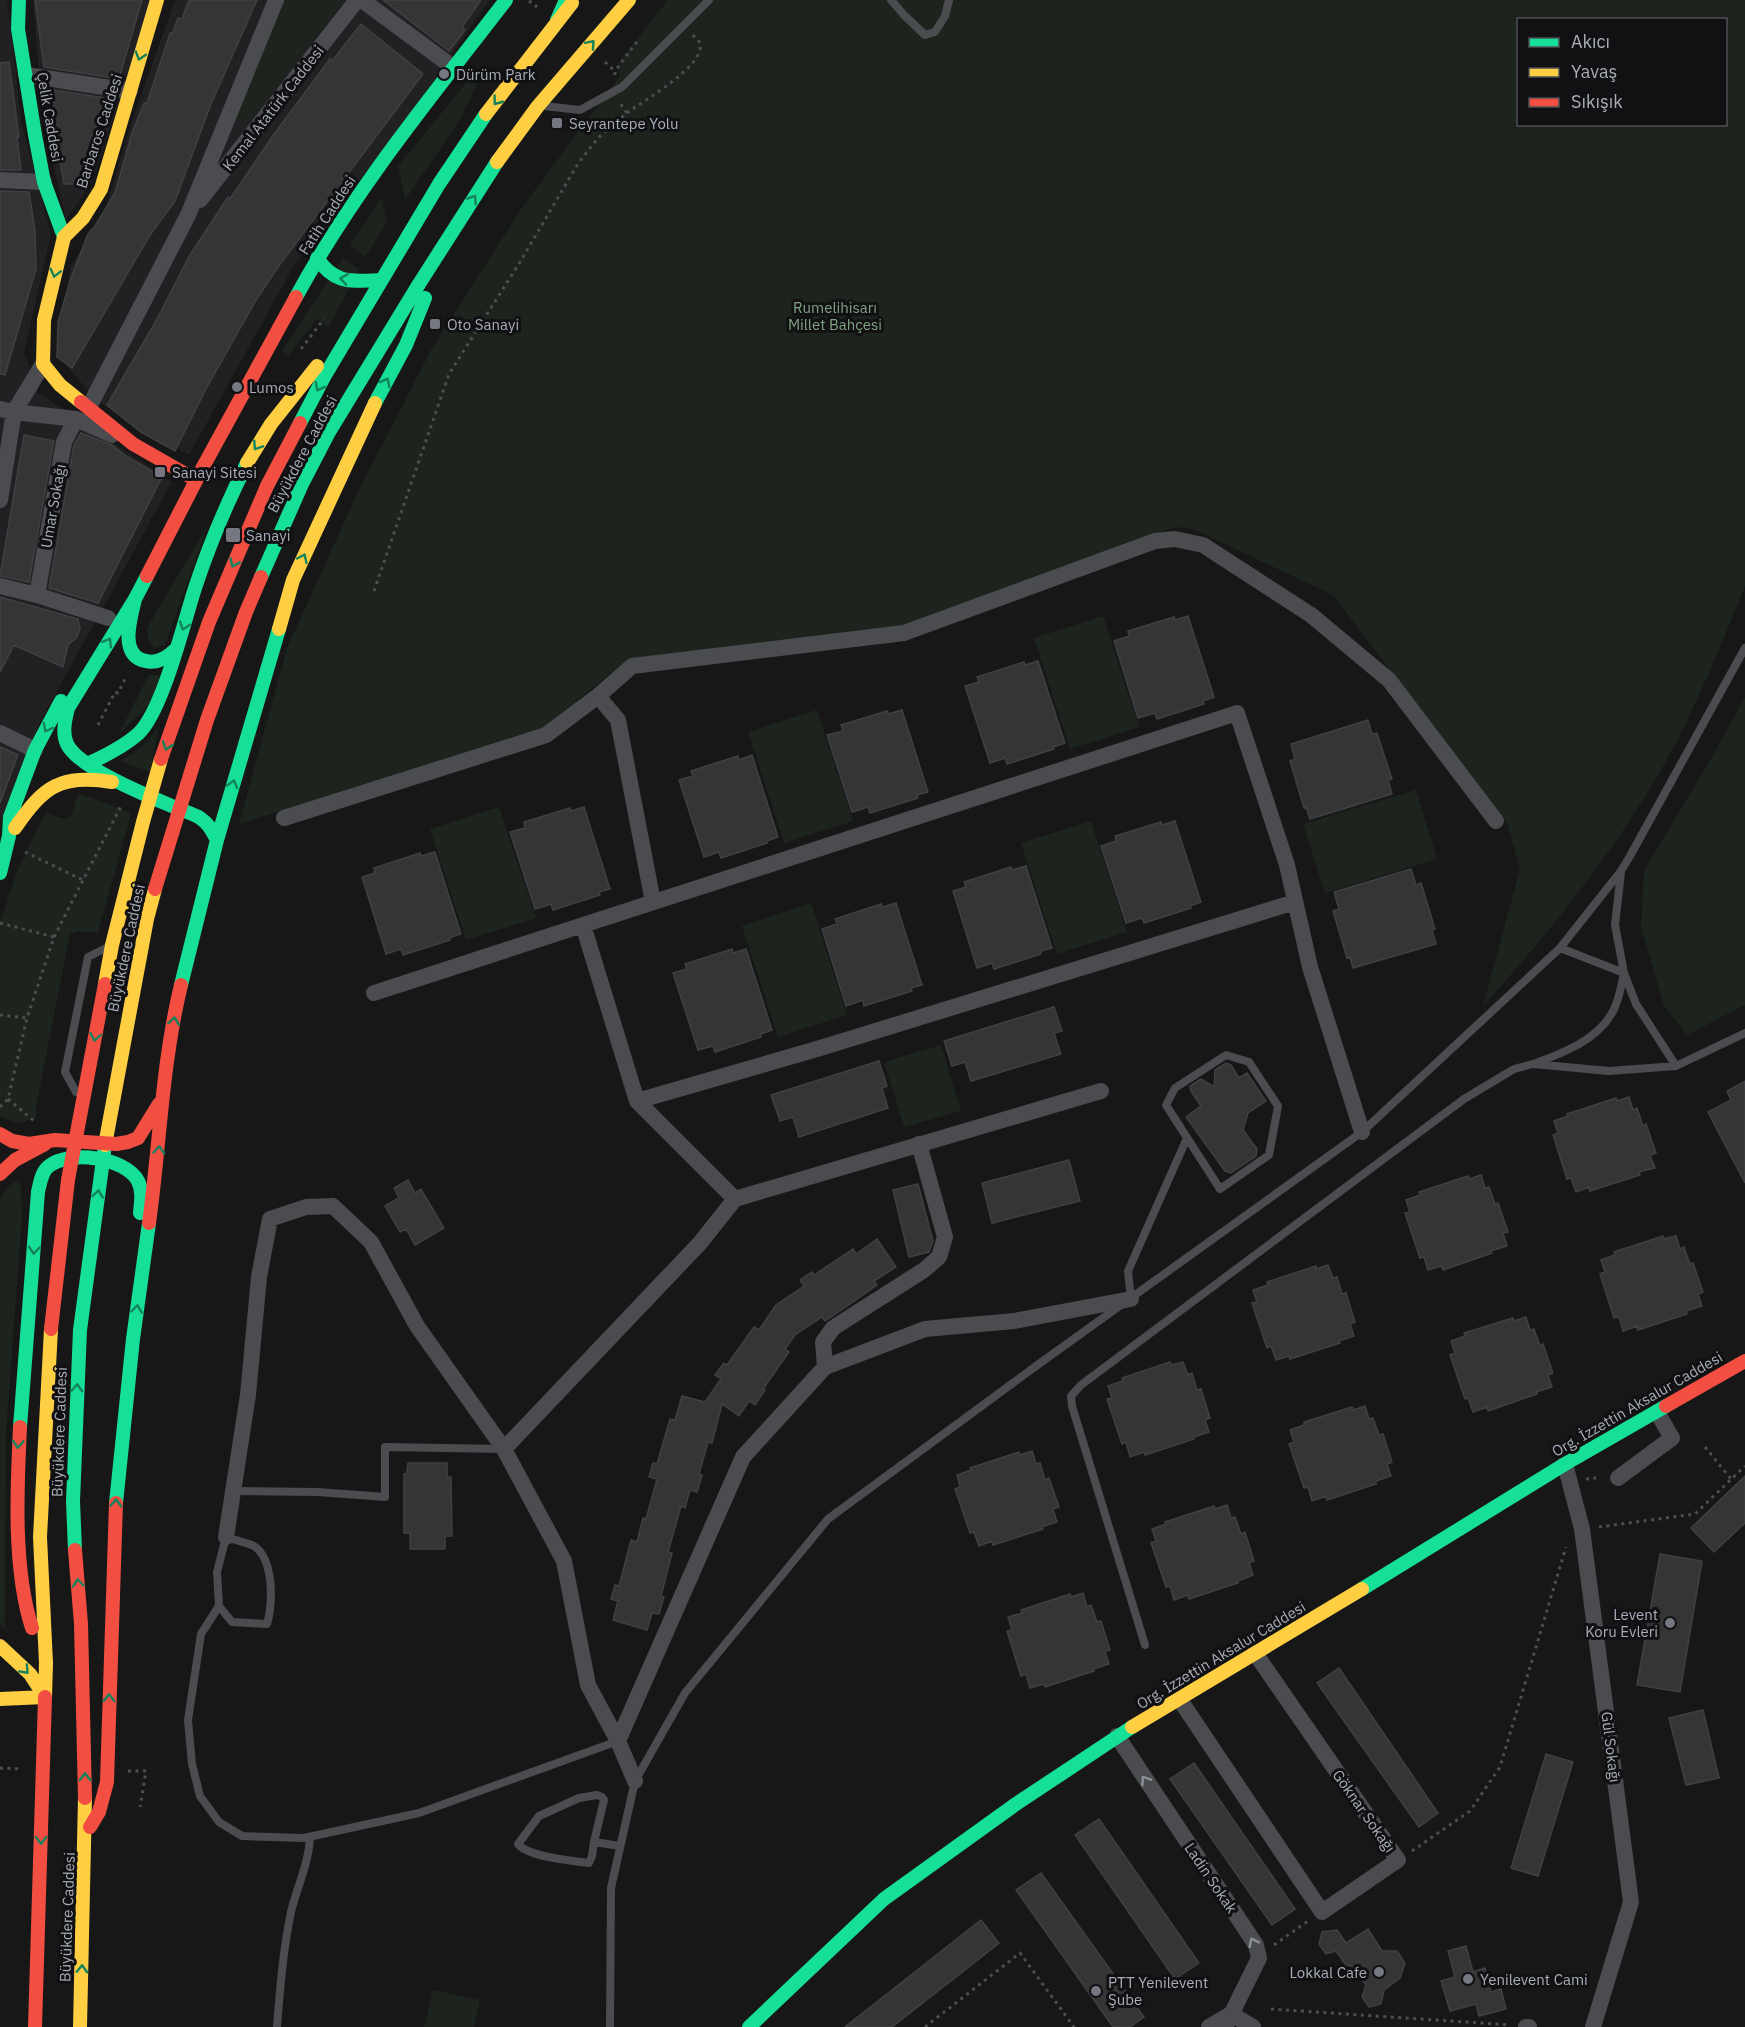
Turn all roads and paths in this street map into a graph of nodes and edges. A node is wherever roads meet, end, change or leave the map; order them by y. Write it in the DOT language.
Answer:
graph roads {
  1 [pos="19,0"];
  2 [pos="157,0"];
  3 [pos="276,0"];
  4 [pos="357,0"];
  5 [pos="362,0"];
  6 [pos="506,0"];
  7 [pos="566,0"];
  8 [pos="574,0"];
  9 [pos="629,0"];
  10 [pos="709,0"];
  11 [pos="891,0"];
  12 [pos="949,0"];
  13 [pos="557,20"];
  14 [pos="683,26"];
  15 [pos="639,39"];
  16 [pos="454,68"];
  17 [pos="615,70"];
  18 [pos="26,75"];
  19 [pos="130,91"];
  20 [pos="613,94"];
  21 [pos="538,106"];
  22 [pos="627,113"];
  23 [pos="0,180"];
  24 [pos="44,182"];
  25 [pos="188,215"];
  26 [pos="64,237"];
  27 [pos="441,249"];
  28 [pos="317,258"];
  29 [pos="381,280"];
  30 [pos="324,319"];
  31 [pos="348,337"];
  32 [pos="302,348"];
  33 [pos="43,364"];
  34 [pos="89,407"];
  35 [pos="7,410"];
  36 [pos="76,420"];
  37 [pos="133,444"];
  38 [pos="203,467"];
  39 [pos="189,476"];
  40 [pos="0,500"];
  41 [pos="0,586"];
  42 [pos="374,591"];
  43 [pos="37,595"];
  44 [pos="135,599"];
  45 [pos="108,618"];
  46 [pos="1745,648"];
  47 [pos="176,650"];
  48 [pos="129,672"];
  49 [pos="598,696"];
  50 [pos="98,725"];
  51 [pos="0,733"];
  52 [pos="35,750"];
  53 [pos="87,764"];
  54 [pos="137,790"];
  55 [pos="5,815"];
  56 [pos="284,818"];
  57 [pos="1496,821"];
  58 [pos="9,836"];
  59 [pos="217,840"];
  60 [pos="1621,871"];
  61 [pos="0,873"];
  62 [pos="82,880"];
  63 [pos="653,902"];
  64 [pos="1295,902"];
  65 [pos="0,923"];
  66 [pos="583,925"];
  67 [pos="54,937"];
  68 [pos="112,945"];
  69 [pos="1560,948"];
  70 [pos="1624,973"];
  71 [pos="374,993"];
  72 [pos="0,1015"];
  73 [pos="27,1018"];
  74 [pos="1745,1033"];
  75 [pos="1533,1064"];
  76 [pos="1676,1066"];
  77 [pos="165,1079"];
  78 [pos="1101,1092"];
  79 [pos="637,1101"];
  80 [pos="82,1102"];
  81 [pos="0,1107"];
  82 [pos="1362,1132"];
  83 [pos="0,1135"];
  84 [pos="1187,1137"];
  85 [pos="55,1140"];
  86 [pos="919,1144"];
  87 [pos="20,1156"];
  88 [pos="0,1174"];
  89 [pos="38,1192"];
  90 [pos="735,1199"];
  91 [pos="142,1270"];
  92 [pos="1131,1299"];
  93 [pos="1745,1361"];
  94 [pos="825,1367"];
  95 [pos="1657,1412"];
  96 [pos="1705,1447"];
  97 [pos="504,1449"];
  98 [pos="1564,1464"];
  99 [pos="1745,1466"];
  100 [pos="1596,1478"];
  101 [pos="1618,1478"];
  102 [pos="1584,1479"];
  103 [pos="1731,1479"];
  104 [pos="233,1491"];
  105 [pos="1590,1528"];
  106 [pos="226,1537"];
  107 [pos="1568,1542"];
  108 [pos="219,1606"];
  109 [pos="1145,1645"];
  110 [pos="0,1646"];
  111 [pos="1255,1653"];
  112 [pos="46,1663"];
  113 [pos="45,1697"];
  114 [pos="0,1699"];
  115 [pos="1180,1700"];
  116 [pos="1117,1736"];
  117 [pos="618,1741"];
  118 [pos="146,1771"];
  119 [pos="635,1781"];
  120 [pos="140,1808"];
  121 [pos="85,1836"];
  122 [pos="310,1837"];
  123 [pos="594,1842"];
  124 [pos="620,1846"];
  125 [pos="1398,1860"];
  126 [pos="1322,1912"];
  127 [pos="1259,1958"];
  128 [pos="1271,2009"];
  129 [pos="1228,2020"];
  130 [pos="35,2027"];
  131 [pos="80,2027"];
  132 [pos="277,2027"];
  133 [pos="610,2027"];
  134 [pos="749,2027"];
  135 [pos="926,2027"];
  136 [pos="1074,2027"];
  137 [pos="1209,2027"];
  138 [pos="1253,2027"];
  139 [pos="1527,2027"];
  140 [pos="1593,2027"];
  1 -- 18 [label="main road, Çelik Caddesi"];
  2 -- 19 [label="main road, Barbaros Caddesi, one-way"];
  3 -- 25 [label="street, Kemal Atatürk Caddesi"];
  4 -- 25 [label="street, Kemal Atatürk Caddesi"];
  5 -- 16 [label="street"];
  6 -- 16 [label="main road, Fatih Caddesi"];
  7 -- 13 [label="main road"];
  8 -- 13 [label="main road, Büyükdere Caddesi"];
  21 -- 9 [label="main road, Büyükdere Caddesi, one-way"];
  10 -- 14 [label="lane"];
  11 -- 12 [label="lane"];
  13 -- 29 [label="main road, Büyükdere Caddesi, one-way"];
  14 -- 20 [label="lane"];
  14 -- 22 [label="path"];
  15 -- 17 [label="path"];
  16 -- 28 [label="main road, Fatih Caddesi"];
  18 -- 19 [label="street"];
  18 -- 24 [label="main road, Çelik Caddesi"];
  19 -- 26 [label="main road, Barbaros Caddesi"];
  20 -- 21 [label="lane"];
  20 -- 22 [label="path"];
  27 -- 21 [label="main road, Büyükdere Caddesi, one-way"];
  22 -- 42 [label="path"];
  23 -- 24 [label="street"];
  24 -- 26 [label="main road, Çelik Caddesi"];
  25 -- 34 [label="street, Kemal Atatürk Caddesi"];
  26 -- 33 [label="main road, one-way"];
  59 -- 27 [label="main road, one-way"];
  121 -- 27 [label="main road, Büyükdere Caddesi, one-way"];
  29 -- 28 [label="main road, one-way"];
  28 -- 38 [label="main road, Fatih Caddesi"];
  29 -- 31 [label="main road, Büyükdere Caddesi"];
  30 -- 32 [label="path"];
  31 -- 47 [label="main road, one-way"];
  31 -- 68 [label="main road, Büyükdere Caddesi, one-way"];
  33 -- 34 [label="main road"];
  33 -- 35 [label="street"];
  34 -- 37 [label="main road"];
  35 -- 36 [label="street"];
  35 -- 40 [label="street"];
  36 -- 37 [label="street"];
  36 -- 43 [label="street, Umar Sokağı"];
  37 -- 39 [label="main road"];
  38 -- 39 [label="main road"];
  38 -- 44 [label="main road, Fatih Caddesi"];
  39 -- 45 [label="main road"];
  41 -- 43 [label="street"];
  43 -- 45 [label="street"];
  44 -- 47 [label="main road"];
  53 -- 44 [label="main road, one-way"];
  45 -- 52 [label="main road, one-way"];
  46 -- 60 [label="lane"];
  47 -- 53 [label="main road"];
  48 -- 50 [label="path"];
  49 -- 56 [label="street"];
  49 -- 57 [label="street"];
  49 -- 63 [label="street"];
  51 -- 52 [label="street"];
  52 -- 55 [label="main road"];
  53 -- 54 [label="main road"];
  53 -- 58 [label="main road"];
  54 -- 58 [label="main road"];
  54 -- 59 [label="main road"];
  54 -- 62 [label="path"];
  55 -- 58 [label="main road"];
  58 -- 61 [label="main road"];
  58 -- 62 [label="path"];
  77 -- 59 [label="main road, one-way"];
  60 -- 69 [label="lane"];
  60 -- 70 [label="lane"];
  62 -- 67 [label="path"];
  63 -- 64 [label="street"];
  63 -- 66 [label="street"];
  64 -- 79 [label="street"];
  64 -- 82 [label="street"];
  65 -- 67 [label="path"];
  66 -- 71 [label="street"];
  66 -- 79 [label="street"];
  67 -- 73 [label="path"];
  68 -- 80 [label="main road, Büyükdere Caddesi, one-way"];
  68 -- 80 [label="lane"];
  69 -- 70 [label="lane"];
  69 -- 82 [label="lane"];
  70 -- 75 [label="lane"];
  70 -- 76 [label="lane"];
  72 -- 73 [label="path"];
  73 -- 81 [label="path"];
  74 -- 76 [label="lane"];
  75 -- 76 [label="lane"];
  75 -- 109 [label="lane"];
  77 -- 85 [label="main road"];
  91 -- 77 [label="main road, one-way"];
  78 -- 86 [label="street"];
  79 -- 90 [label="street"];
  80 -- 112 [label="main road, Büyükdere Caddesi"];
  82 -- 92 [label="lane"];
  83 -- 85 [label="main road"];
  83 -- 87 [label="main road"];
  84 -- 84 [label="lane"];
  84 -- 92 [label="lane"];
  85 -- 87 [label="main road"];
  86 -- 90 [label="street"];
  86 -- 94 [label="street"];
  87 -- 88 [label="main road"];
  87 -- 89 [label="main road"];
  89 -- 91 [label="main road"];
  89 -- 112 [label="main road, one-way"];
  90 -- 97 [label="street"];
  121 -- 91 [label="main road, one-way"];
  92 -- 94 [label="street"];
  92 -- 119 [label="lane"];
  93 -- 95 [label="main road, Org. İzzettin Aksalur Caddesi"];
  94 -- 117 [label="street"];
  95 -- 98 [label="main road, Org. İzzettin Aksalur Caddesi"];
  95 -- 101 [label="street"];
  96 -- 103 [label="path"];
  97 -- 104 [label="lane"];
  97 -- 104 [label="street"];
  97 -- 117 [label="street"];
  98 -- 111 [label="main road, Org. İzzettin Aksalur Caddesi"];
  98 -- 140 [label="street, Gül Sokağı"];
  99 -- 103 [label="path"];
  100 -- 102 [label="path"];
  103 -- 105 [label="path"];
  104 -- 106 [label="street"];
  106 -- 108 [label="lane"];
  106 -- 108 [label="lane"];
  107 -- 125 [label="path"];
  108 -- 122 [label="lane"];
  110 -- 113 [label="main road, one-way"];
  111 -- 115 [label="main road, Org. İzzettin Aksalur Caddesi"];
  111 -- 125 [label="street, Göknar Sokağı"];
  112 -- 113 [label="main road, Büyükdere Caddesi"];
  113 -- 114 [label="main road"];
  113 -- 130 [label="main road, Büyükdere Caddesi, one-way"];
  115 -- 116 [label="main road, Org. İzzettin Aksalur Caddesi"];
  115 -- 126 [label="street"];
  127 -- 116 [label="street, Ladin Sokak, one-way"];
  116 -- 134 [label="main road, Org. İzzettin Aksalur Caddesi"];
  117 -- 119 [label="street"];
  117 -- 122 [label="lane"];
  118 -- 120 [label="path"];
  119 -- 124 [label="lane"];
  131 -- 121 [label="main road, Büyükdere Caddesi, one-way"];
  122 -- 132 [label="lane"];
  123 -- 123 [label="lane"];
  123 -- 124 [label="lane"];
  124 -- 133 [label="lane"];
  125 -- 126 [label="street, Göknar Sokağı"];
  126 -- 127 [label="path"];
  127 -- 129 [label="street"];
  128 -- 139 [label="path"];
  129 -- 137 [label="street"];
  129 -- 138 [label="street"];
  135 -- 136 [label="path"];
}
